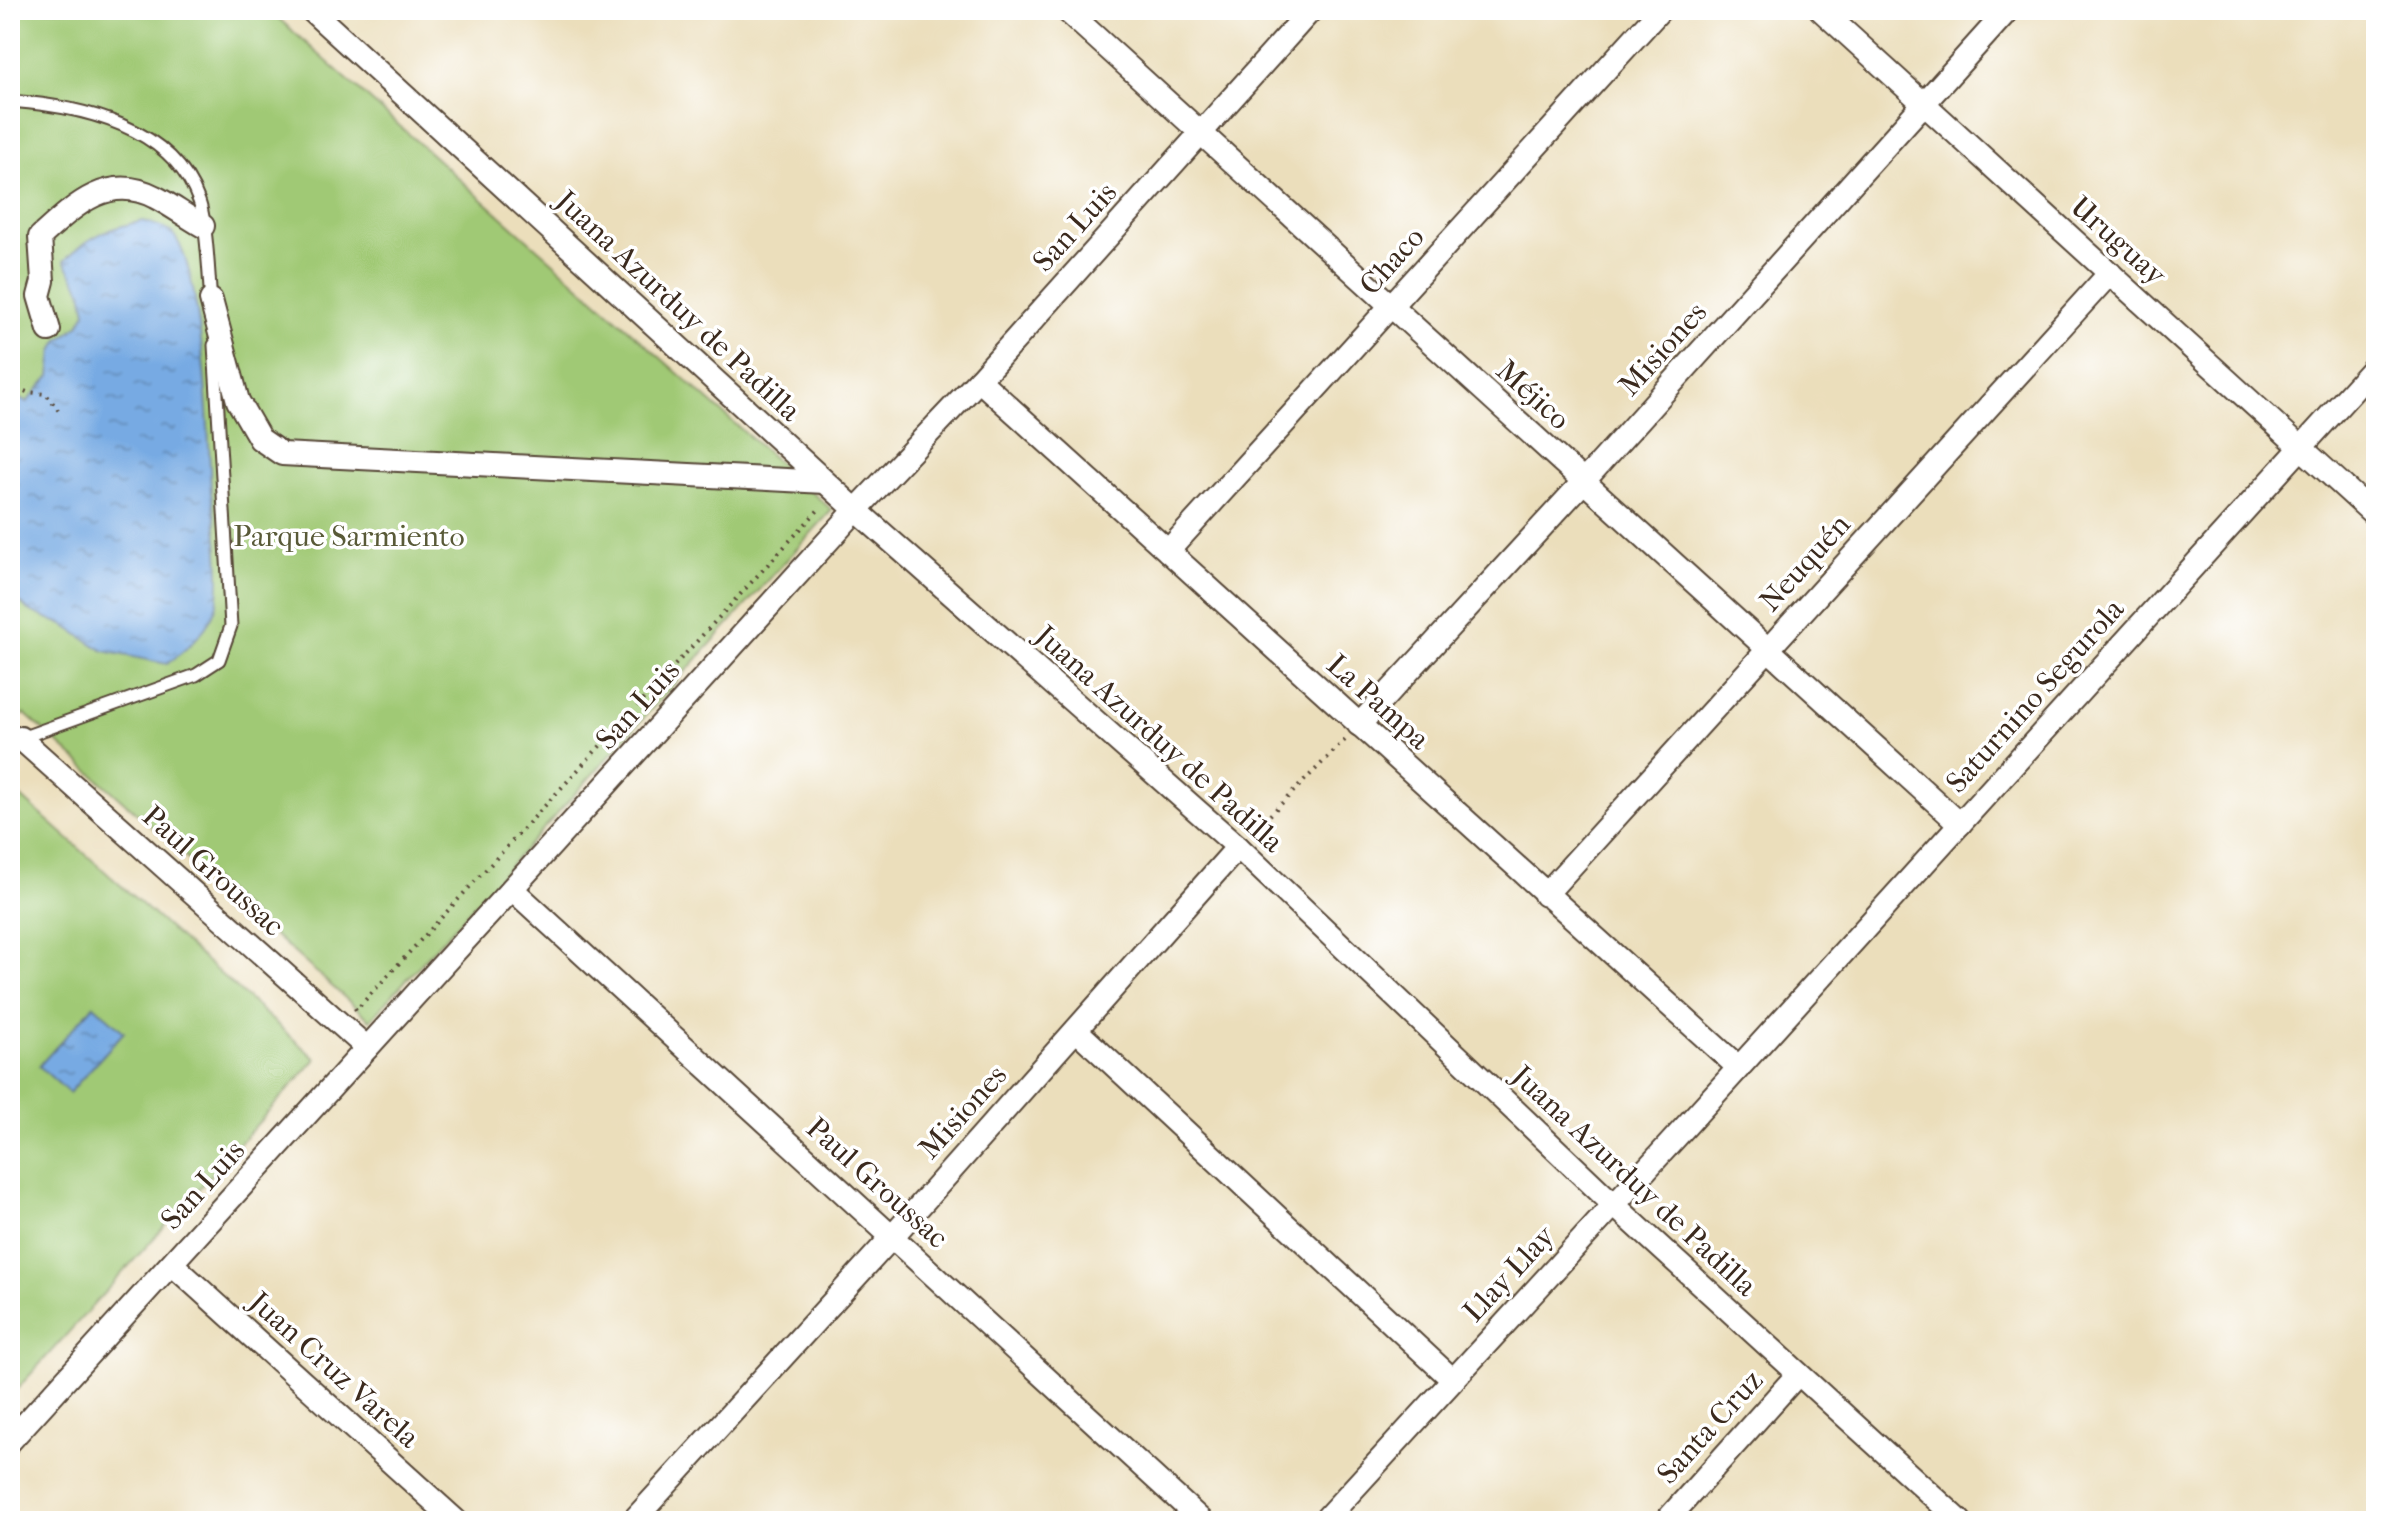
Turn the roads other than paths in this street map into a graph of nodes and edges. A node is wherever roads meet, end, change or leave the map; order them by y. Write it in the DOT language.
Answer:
graph roads {
  1 [pos="1066,10"];
  2 [pos="1311,10"];
  3 [pos="1660,10"];
  4 [pos="1821,10"];
  5 [pos="2008,10"];
  6 [pos="301,15"];
  7 [pos="10,101"];
  8 [pos="1924,104"];
  9 [pos="1200,132"];
  10 [pos="203,226"];
  11 [pos="2110,273"];
  12 [pos="211,300"];
  13 [pos="1391,306"];
  14 [pos="49,330"];
  15 [pos="2376,365"];
  16 [pos="979,380"];
  17 [pos="2301,447"];
  18 [pos="1584,481"];
  19 [pos="825,482"];
  20 [pos="856,510"];
  21 [pos="2376,516"];
  22 [pos="1168,551"];
  23 [pos="1767,649"];
  24 [pos="1359,725"];
  25 [pos="15,740"];
  26 [pos="1960,824"];
  27 [pos="1238,847"];
  28 [pos="512,889"];
  29 [pos="1545,895"];
  30 [pos="1076,1030"];
  31 [pos="367,1048"];
  32 [pos="1738,1067"];
  33 [pos="1614,1205"];
  34 [pos="892,1237"];
  35 [pos="172,1264"];
  36 [pos="1798,1374"];
  37 [pos="1453,1380"];
  38 [pos="10,1441"];
  39 [pos="456,1521"];
  40 [pos="633,1521"];
  41 [pos="1202,1521"];
  42 [pos="1324,1521"];
  43 [pos="1666,1521"];
  44 [pos="1960,1521"];
  1 -- 9 [label="street, Méjico"];
  2 -- 9 [label="street, San Luis"];
  3 -- 13 [label="street, Chaco"];
  4 -- 8 [label="street, Uruguay"];
  5 -- 8 [label="street, Misiones"];
  6 -- 19 [label="street, Juana Azurduy de Padilla"];
  7 -- 10 [label="lane"];
  8 -- 11 [label="street, Uruguay"];
  8 -- 18 [label="street, Misiones"];
  9 -- 13 [label="street, Méjico"];
  9 -- 16 [label="street, San Luis"];
  10 -- 12 [label="lane"];
  10 -- 14 [label="street"];
  11 -- 17 [label="street, Uruguay"];
  11 -- 23 [label="street, Neuquén"];
  12 -- 19 [label="street"];
  12 -- 25 [label="lane"];
  13 -- 18 [label="street, Méjico"];
  13 -- 22 [label="street, Chaco"];
  15 -- 17 [label="street, Saturnino Segurola"];
  16 -- 20 [label="street, San Luis"];
  16 -- 22 [label="street, La Pampa"];
  17 -- 21 [label="street, Uruguay"];
  17 -- 26 [label="street, Saturnino Segurola"];
  18 -- 23 [label="street, Méjico"];
  18 -- 24 [label="street, Misiones"];
  19 -- 20 [label="street, Juana Azurduy de Padilla"];
  20 -- 27 [label="street, Juana Azurduy de Padilla"];
  20 -- 28 [label="street, San Luis"];
  22 -- 24 [label="street, La Pampa"];
  23 -- 26 [label="street, Méjico"];
  23 -- 29 [label="street, Neuquén"];
  24 -- 29 [label="street, La Pampa"];
  25 -- 31 [label="street, Paul Groussac"];
  26 -- 32 [label="street, Saturnino Segurola"];
  27 -- 30 [label="street, Misiones"];
  27 -- 33 [label="street, Juana Azurduy de Padilla"];
  28 -- 31 [label="street, San Luis"];
  28 -- 34 [label="street, Paul Groussac"];
  29 -- 32 [label="street, La Pampa"];
  30 -- 34 [label="street, Misiones"];
  30 -- 37 [label="street"];
  31 -- 35 [label="street, San Luis"];
  32 -- 33 [label="street, Llay Llay"];
  33 -- 36 [label="street, Juana Azurduy de Padilla"];
  33 -- 37 [label="street, Llay Llay"];
  34 -- 40 [label="street, Misiones"];
  34 -- 41 [label="street, Paul Groussac"];
  35 -- 38 [label="street, San Luis"];
  35 -- 39 [label="street, Juan Cruz Varela"];
  36 -- 43 [label="street, Santa Cruz"];
  36 -- 44 [label="street, Juana Azurduy de Padilla"];
  37 -- 42 [label="street, Llay Llay"];
}
